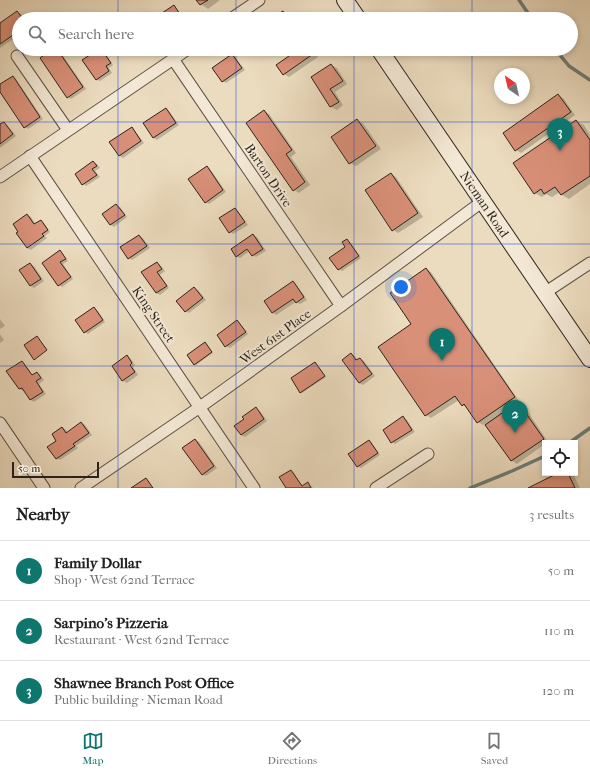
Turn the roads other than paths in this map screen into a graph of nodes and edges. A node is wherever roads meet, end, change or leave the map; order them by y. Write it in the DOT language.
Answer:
graph roads {
  1 [pos="258,0"];
  2 [pos="345,0"];
  3 [pos="241,12"];
  4 [pos="353,12"];
  5 [pos="17,56"];
  6 [pos="178,56"];
  7 [pos="384,56"];
  8 [pos="173,59"];
  9 [pos="68,130"];
  10 [pos="30,156"];
  11 [pos="0,177"];
  12 [pos="483,202"];
  13 [pos="590,263"];
  14 [pos="546,292"];
  15 [pos="341,306"];
  16 [pos="590,358"];
  17 [pos="200,407"];
  18 [pos="0,423"];
  19 [pos="428,454"];
  20 [pos="44,488"];
  21 [pos="81,488"];
  22 [pos="254,488"];
  23 [pos="376,488"];
  1 -- 3 [label="street"];
  2 -- 4 [label="main road"];
  5 -- 9 [label="street"];
  6 -- 8 [label="street"];
  7 -- 12 [label="main road, Nieman Road"];
  8 -- 9 [label="street"];
  8 -- 15 [label="street, Barton Drive"];
  9 -- 10 [label="street"];
  10 -- 11 [label="street"];
  10 -- 17 [label="street, King Street"];
  12 -- 14 [label="main road, Nieman Road"];
  12 -- 15 [label="street, West 61st Place"];
  13 -- 14 [label="street"];
  14 -- 16 [label="main road, Nieman Road"];
  15 -- 17 [label="street, West 61st Place"];
  17 -- 21 [label="street, West 61st Place"];
  17 -- 22 [label="street, King Street"];
  18 -- 20 [label="street"];
  19 -- 23 [label="street"];
}
